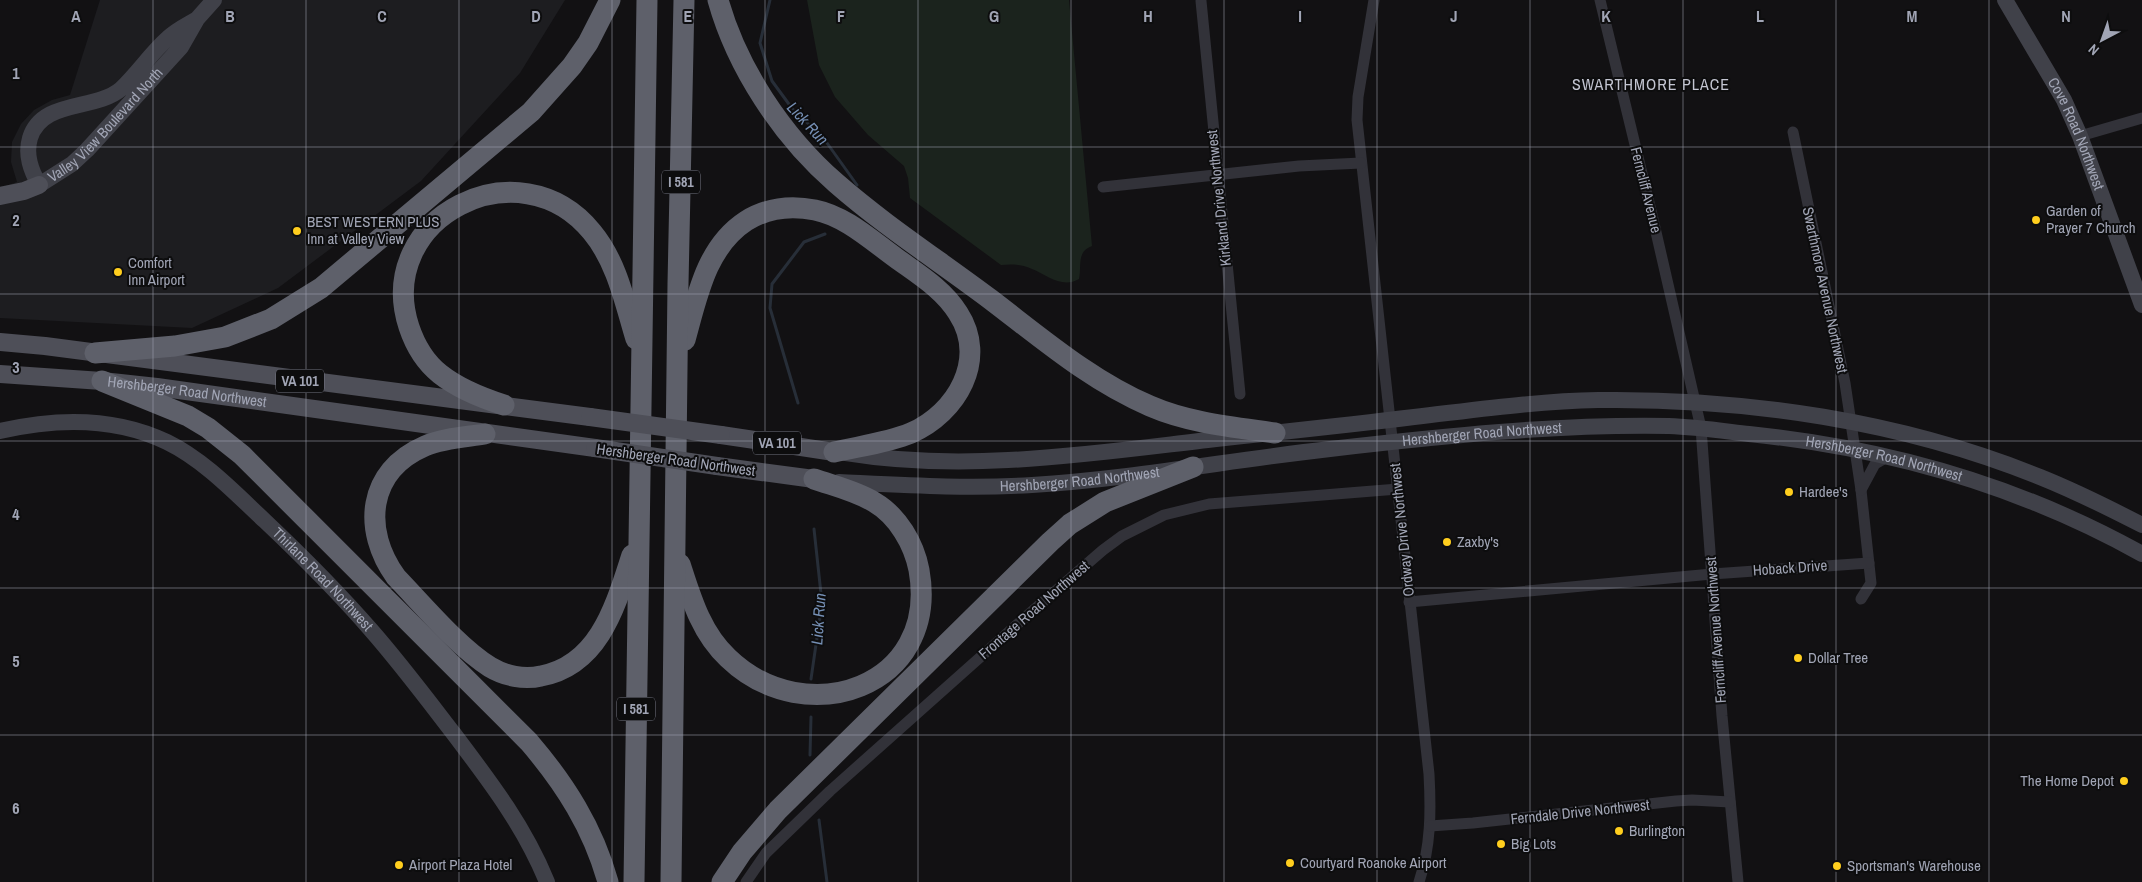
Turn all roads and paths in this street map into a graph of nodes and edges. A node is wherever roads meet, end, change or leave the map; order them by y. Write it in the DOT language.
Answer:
graph roads {
  1 [pos="214,0"];
  2 [pos="610,0"];
  3 [pos="646,0"];
  4 [pos="684,0"];
  5 [pos="718,0"];
  6 [pos="1200,0"];
  7 [pos="1374,0"];
  8 [pos="1600,0"];
  9 [pos="2005,0"];
  10 [pos="197,19"];
  11 [pos="2142,118"];
  12 [pos="1793,132"];
  13 [pos="2080,136"];
  14 [pos="1361,163"];
  15 [pos="1217,174"];
  16 [pos="40,185"];
  17 [pos="1103,187"];
  18 [pos="0,196"];
  19 [pos="2137,276"];
  20 [pos="2142,305"];
  21 [pos="0,342"];
  22 [pos="95,353"];
  23 [pos="642,358"];
  24 [pos="678,364"];
  25 [pos="0,374"];
  26 [pos="1691,380"];
  27 [pos="102,381"];
  28 [pos="1240,394"];
  29 [pos="1696,403"];
  30 [pos="504,405"];
  31 [pos="1390,420"];
  32 [pos="1850,422"];
  33 [pos="1701,428"];
  34 [pos="0,431"];
  35 [pos="1275,433"];
  36 [pos="485,434"];
  37 [pos="1393,443"];
  38 [pos="1854,449"];
  39 [pos="834,452"];
  40 [pos="1887,456"];
  41 [pos="1194,467"];
  42 [pos="814,479"];
  43 [pos="1398,489"];
  44 [pos="1861,490"];
  45 [pos="2142,525"];
  46 [pos="639,536"];
  47 [pos="675,547"];
  48 [pos="2142,554"];
  49 [pos="1869,563"];
  50 [pos="1712,574"];
  51 [pos="1861,598"];
  52 [pos="1410,602"];
  53 [pos="1730,802"];
  54 [pos="1430,826"];
  55 [pos="547,882"];
  56 [pos="608,882"];
  57 [pos="634,882"];
  58 [pos="670,882"];
  59 [pos="722,882"];
  60 [pos="746,882"];
  61 [pos="1419,882"];
  62 [pos="1738,882"];
  1 -- 10 [label="main road, Valley View Boulevard North"];
  2 -- 22 [label="highway"];
  3 -- 23 [label="highway, I 581"];
  4 -- 24 [label="highway, I 581"];
  5 -- 35 [label="highway"];
  6 -- 15 [label="street, Kirkland Drive Northwest"];
  7 -- 14 [label="street, Ordway Drive Northwest"];
  8 -- 26 [label="street, Ferncliff Avenue"];
  9 -- 13 [label="main road, Cove Road Northwest"];
  10 -- 16 [label="main road, Valley View Boulevard North"];
  10 -- 16 [label="main road, Valley View Boulevard North"];
  11 -- 13 [label="street"];
  12 -- 32 [label="street, Swarthmore Avenue Northwest"];
  13 -- 19 [label="main road, Cove Road Northwest"];
  14 -- 15 [label="street"];
  14 -- 31 [label="street, Ordway Drive Northwest"];
  15 -- 17 [label="street"];
  15 -- 28 [label="street, Kirkland Drive Northwest"];
  16 -- 18 [label="main road"];
  19 -- 20 [label="main road, Cove Road Northwest"];
  21 -- 22 [label="main road, Hershberger Road Northwest / VA 101"];
  22 -- 30 [label="main road, Hershberger Road Northwest / VA 101"];
  23 -- 30 [label="highway"];
  23 -- 46 [label="highway, I 581"];
  24 -- 39 [label="highway"];
  24 -- 47 [label="highway, I 581"];
  25 -- 27 [label="main road, Hershberger Road Northwest / VA 101"];
  26 -- 29 [label="street, Ferncliff Avenue Northwest"];
  27 -- 36 [label="main road, Hershberger Road Northwest / VA 101"];
  27 -- 56 [label="highway"];
  29 -- 31 [label="main road, Hershberger Road Northwest / VA 101"];
  29 -- 32 [label="main road, Hershberger Road Northwest / VA 101"];
  29 -- 33 [label="street, Ferncliff Avenue Northwest"];
  30 -- 39 [label="main road, Hershberger Road Northwest / VA 101, bridge"];
  31 -- 35 [label="main road, Hershberger Road Northwest / VA 101"];
  31 -- 37 [label="street, Ordway Drive Northwest"];
  32 -- 38 [label="street, Swarthmore Avenue Northwest"];
  32 -- 45 [label="main road, Hershberger Road Northwest / VA 101"];
  33 -- 37 [label="main road, Hershberger Road Northwest / VA 101"];
  33 -- 38 [label="main road, Hershberger Road Northwest / VA 101"];
  33 -- 50 [label="street, Ferncliff Avenue Northwest"];
  34 -- 55 [label="main road, Thirlane Road Northwest"];
  35 -- 39 [label="main road, Hershberger Road Northwest / VA 101"];
  36 -- 42 [label="main road, Hershberger Road Northwest / VA 101, bridge"];
  36 -- 46 [label="highway"];
  37 -- 41 [label="main road, Hershberger Road Northwest / VA 101"];
  37 -- 43 [label="street, Ordway Drive Northwest"];
  38 -- 40 [label="main road, Hershberger Road Northwest / VA 101"];
  38 -- 44 [label="street, Swarthmore Avenue Northwest"];
  40 -- 44 [label="street"];
  40 -- 48 [label="main road, Hershberger Road Northwest / VA 101"];
  41 -- 42 [label="main road, Hershberger Road Northwest / VA 101"];
  41 -- 59 [label="highway"];
  42 -- 47 [label="highway"];
  43 -- 52 [label="street, Ordway Drive Northwest"];
  43 -- 60 [label="street, Frontage Road Northwest"];
  44 -- 49 [label="street, Swarthmore Avenue Northwest"];
  46 -- 57 [label="highway, I 581"];
  47 -- 58 [label="highway, I 581"];
  49 -- 50 [label="street, Hoback Drive"];
  49 -- 51 [label="street, Swarthmore Avenue Northwest"];
  50 -- 52 [label="street, Hoback Drive"];
  50 -- 53 [label="street, Ferncliff Avenue Northwest"];
  52 -- 54 [label="street, Ordway Drive Northwest"];
  53 -- 54 [label="street, Ferndale Drive Northwest"];
  53 -- 62 [label="street, Ferncliff Avenue Northwest"];
  54 -- 61 [label="street, Ordway Drive Northwest"];
}
